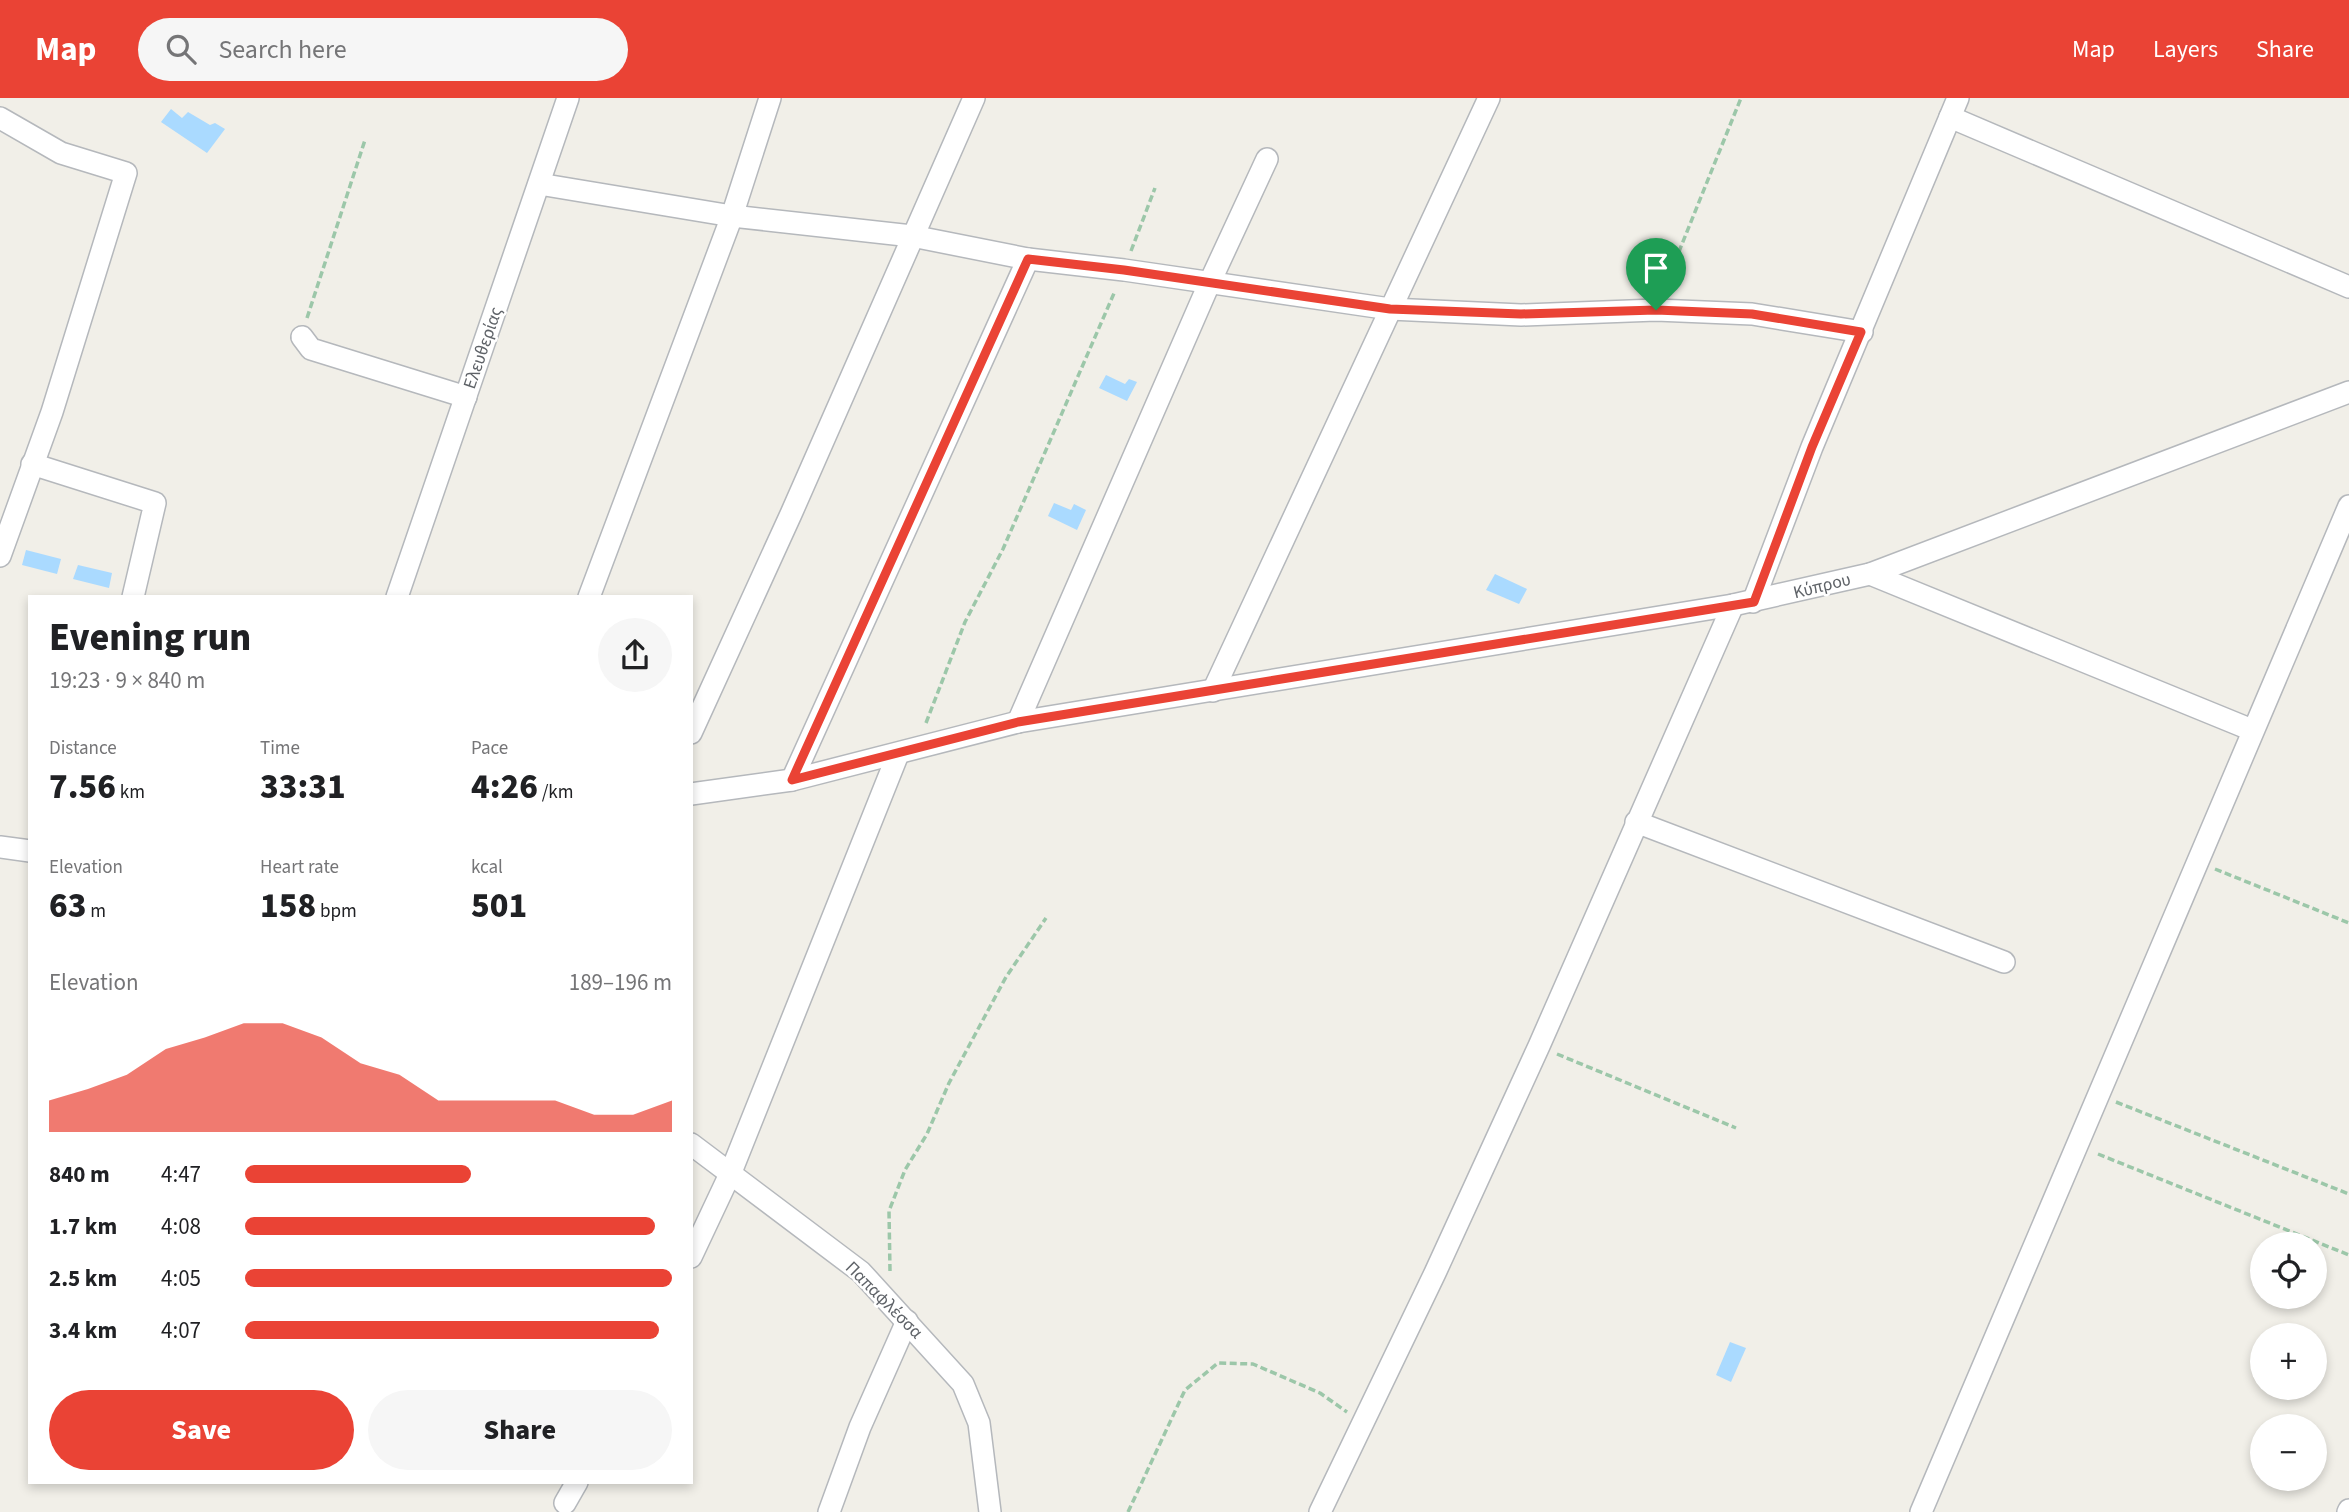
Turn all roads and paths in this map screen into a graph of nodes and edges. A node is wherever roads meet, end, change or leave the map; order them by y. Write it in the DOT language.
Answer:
graph roads {
  1 [pos="568,98"];
  2 [pos="770,98"];
  3 [pos="974,98"];
  4 [pos="1489,98"];
  5 [pos="1741,98"];
  6 [pos="1954,108"];
  7 [pos="0,118"];
  8 [pos="365,140"];
  9 [pos="1267,159"];
  10 [pos="539,184"];
  11 [pos="1155,188"];
  12 [pos="732,216"];
  13 [pos="912,236"];
  14 [pos="1028,259"];
  15 [pos="1124,270"];
  16 [pos="1209,284"];
  17 [pos="2349,287"];
  18 [pos="1390,309"];
  19 [pos="1656,310"];
  20 [pos="1861,332"];
  21 [pos="302,337"];
  22 [pos="2349,392"];
  23 [pos="466,397"];
  24 [pos="32,464"];
  25 [pos="2349,506"];
  26 [pos="0,556"];
  27 [pos="1870,574"];
  28 [pos="133,595"];
  29 [pos="398,595"];
  30 [pos="590,595"];
  31 [pos="1743,603"];
  32 [pos="1213,691"];
  33 [pos="1018,722"];
  34 [pos="693,729"];
  35 [pos="2252,730"];
  36 [pos="908,751"];
  37 [pos="792,780"];
  38 [pos="693,794"];
  39 [pos="1636,822"];
  40 [pos="0,847"];
  41 [pos="28,851"];
  42 [pos="2196,861"];
  43 [pos="1046,918"];
  44 [pos="2349,923"];
  45 [pos="2004,962"];
  46 [pos="1539,1046"];
  47 [pos="2100,1096"];
  48 [pos="1735,1128"];
  49 [pos="693,1145"];
  50 [pos="2079,1147"];
  51 [pos="731,1172"];
  52 [pos="2349,1194"];
  53 [pos="693,1253"];
  54 [pos="2349,1255"];
  55 [pos="890,1302"];
  56 [pos="906,1321"];
  57 [pos="1359,1427"];
  58 [pos="576,1484"];
  59 [pos="565,1503"];
  60 [pos="829,1512"];
  61 [pos="989,1512"];
  62 [pos="1128,1512"];
  63 [pos="1320,1512"];
  64 [pos="1921,1512"];
  1 -- 10 [label="street, Ελευθερίας"];
  2 -- 12 [label="street"];
  3 -- 13 [label="street"];
  4 -- 18 [label="street"];
  5 -- 19 [label="path"];
  6 -- 17 [label="street"];
  6 -- 20 [label="street"];
  7 -- 24 [label="street"];
  8 -- 21 [label="path"];
  9 -- 16 [label="street"];
  10 -- 12 [label="street"];
  10 -- 23 [label="street, Ελευθερίας"];
  11 -- 15 [label="path"];
  12 -- 13 [label="street"];
  12 -- 30 [label="street"];
  13 -- 14 [label="street"];
  13 -- 34 [label="street"];
  14 -- 15 [label="street"];
  14 -- 37 [label="street"];
  15 -- 16 [label="street"];
  15 -- 36 [label="path"];
  16 -- 18 [label="street"];
  16 -- 33 [label="street"];
  18 -- 19 [label="street"];
  18 -- 32 [label="street"];
  19 -- 20 [label="street"];
  20 -- 31 [label="street"];
  21 -- 23 [label="street"];
  22 -- 27 [label="street, Κύπρου"];
  23 -- 29 [label="street, Ελευθερίας"];
  24 -- 26 [label="street"];
  24 -- 28 [label="street"];
  25 -- 35 [label="street"];
  27 -- 31 [label="street, Κύπρου"];
  27 -- 35 [label="street"];
  31 -- 32 [label="street, Κύπρου"];
  31 -- 39 [label="street"];
  32 -- 33 [label="street, Κύπρου"];
  33 -- 36 [label="street, Κύπρου"];
  35 -- 42 [label="street"];
  36 -- 37 [label="street, Κύπρου"];
  36 -- 51 [label="street"];
  37 -- 38 [label="street, Κύπρου"];
  39 -- 45 [label="street"];
  39 -- 46 [label="street"];
  40 -- 41 [label="street"];
  42 -- 44 [label="path"];
  42 -- 47 [label="street"];
  43 -- 55 [label="path"];
  46 -- 48 [label="path"];
  46 -- 57 [label="street"];
  47 -- 50 [label="street"];
  47 -- 52 [label="path"];
  49 -- 51 [label="street, Παπαφλέσσα"];
  50 -- 54 [label="path"];
  50 -- 64 [label="street"];
  51 -- 53 [label="street"];
  51 -- 55 [label="street, Παπαφλέσσα"];
  55 -- 56 [label="street, Παπαφλέσσα"];
  56 -- 60 [label="street"];
  56 -- 61 [label="street, Παπαφλέσσα"];
  57 -- 62 [label="path"];
  57 -- 63 [label="street"];
  58 -- 59 [label="street"];
}
